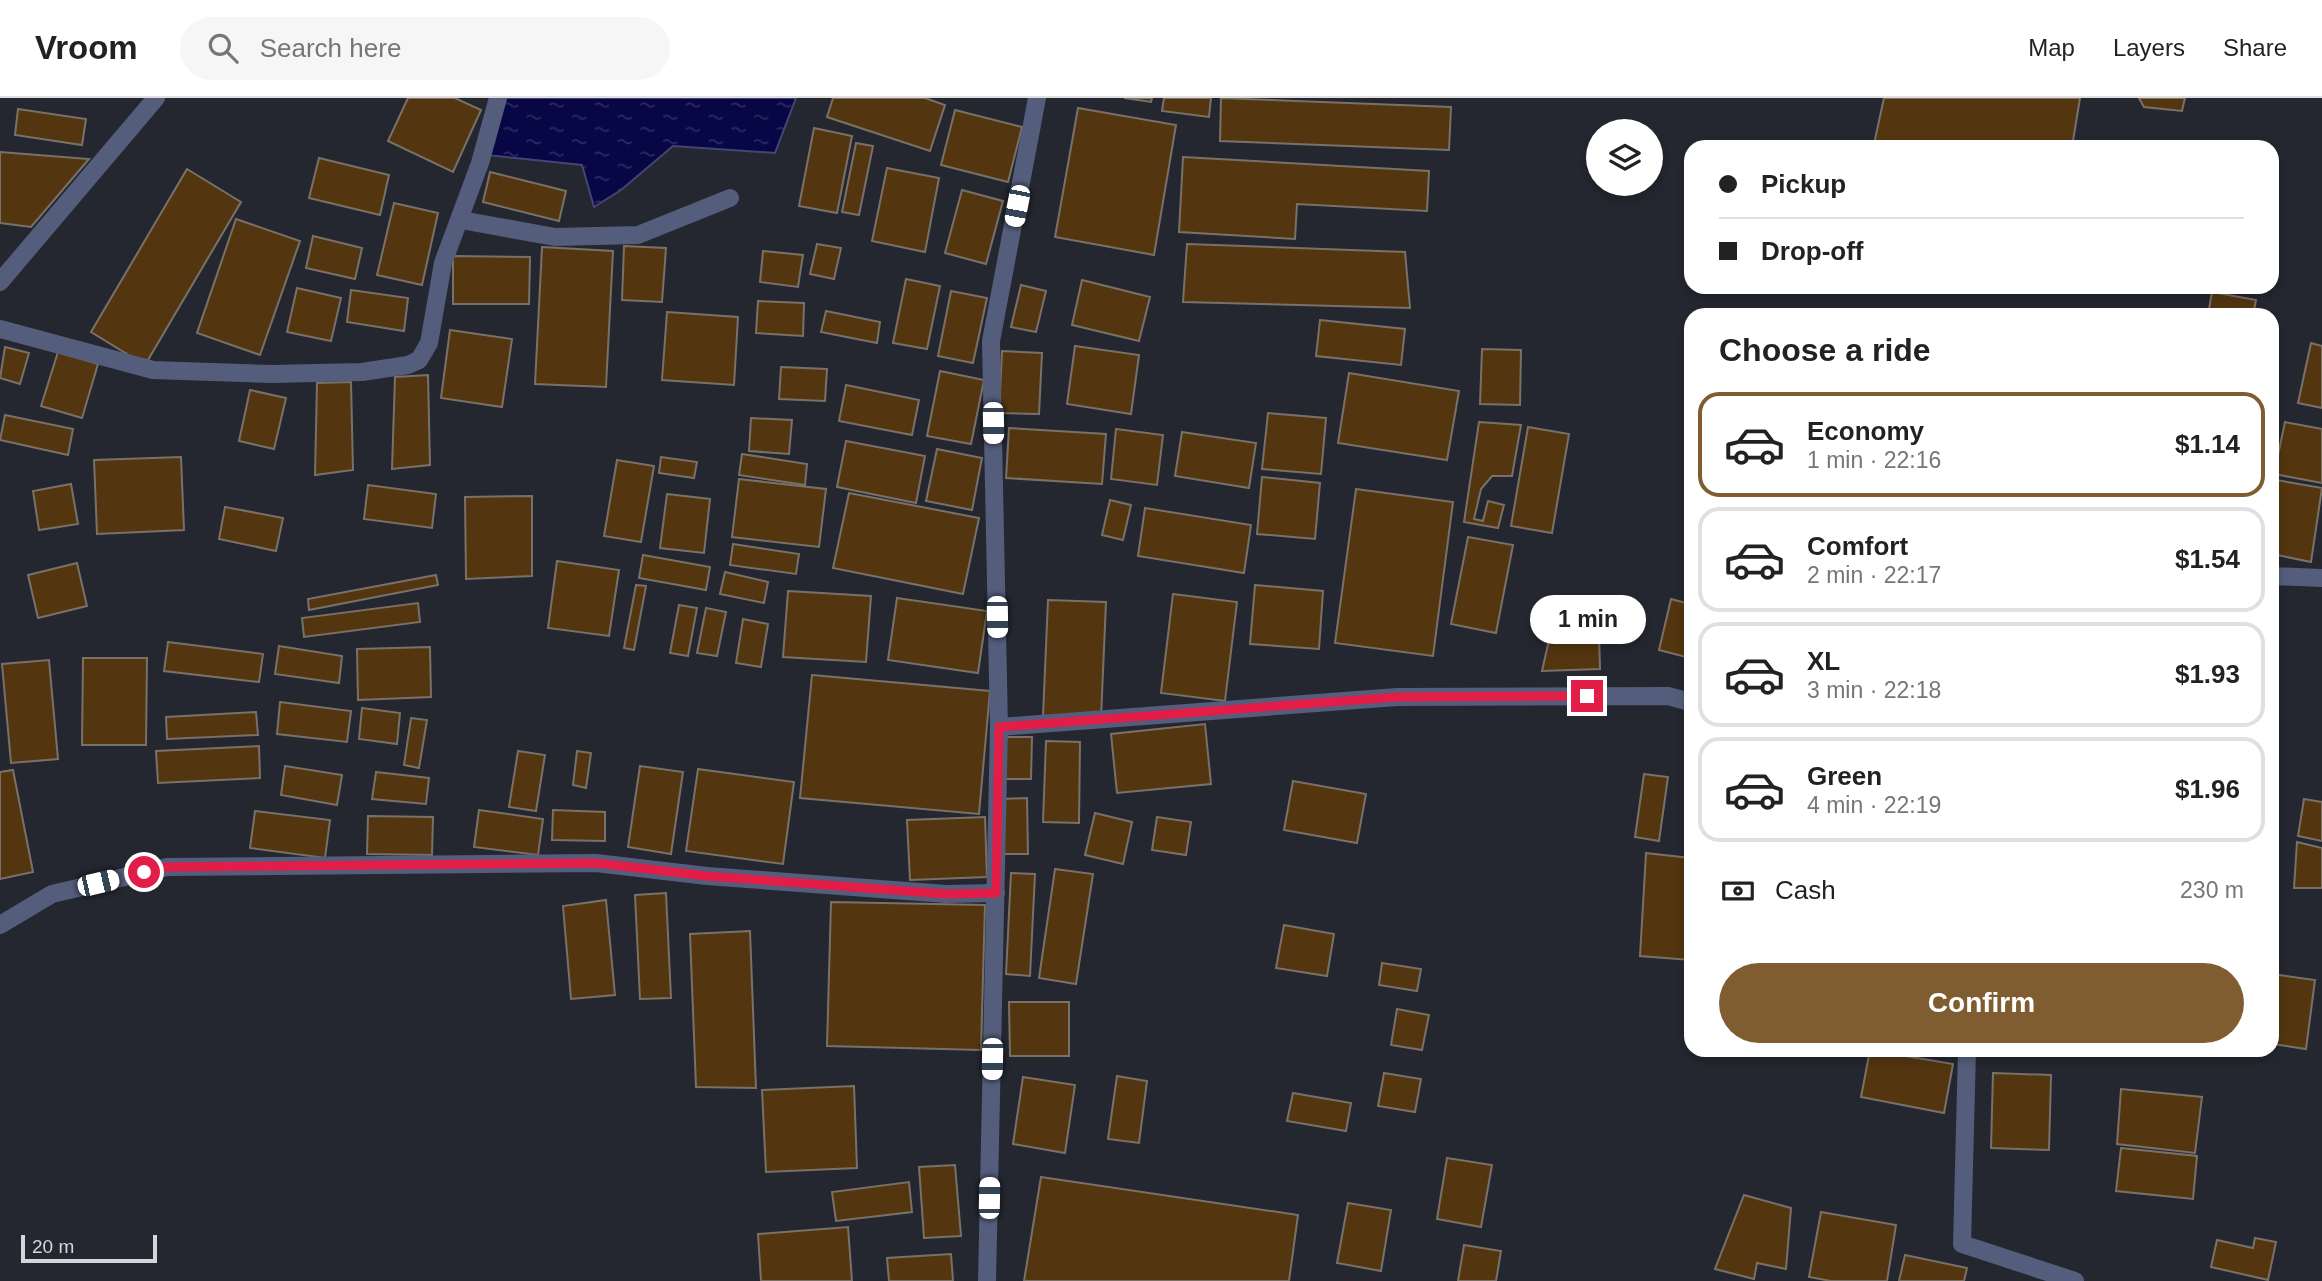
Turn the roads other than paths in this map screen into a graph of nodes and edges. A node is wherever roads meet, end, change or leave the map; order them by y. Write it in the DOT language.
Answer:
graph roads {
  1 [pos="156,98"];
  2 [pos="498,98"];
  3 [pos="1037,98"];
  4 [pos="730,198"];
  5 [pos="461,220"];
  6 [pos="0,282"];
  7 [pos="0,328"];
  8 [pos="2279,576"];
  9 [pos="2322,578"];
  10 [pos="1684,700"];
  11 [pos="999,727"];
  12 [pos="996,893"];
  13 [pos="0,925"];
  14 [pos="1968,1057"];
  15 [pos="987,1281"];
  16 [pos="2075,1281"];
  1 -- 6 [label="street"];
  2 -- 5 [label="street"];
  3 -- 11 [label="street"];
  4 -- 5 [label="street"];
  5 -- 7 [label="street"];
  8 -- 9 [label="street"];
  10 -- 11 [label="street"];
  11 -- 12 [label="street"];
  12 -- 13 [label="street"];
  12 -- 15 [label="street"];
  14 -- 16 [label="street"];
}
